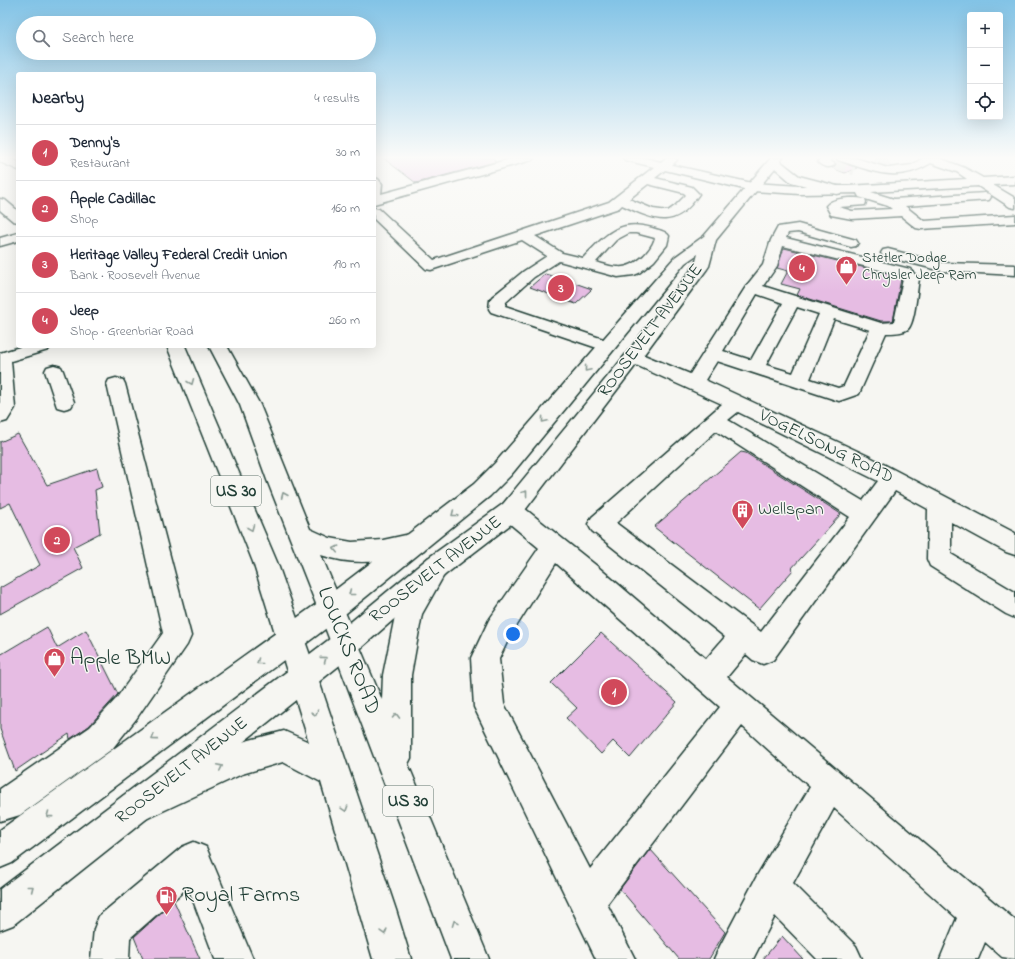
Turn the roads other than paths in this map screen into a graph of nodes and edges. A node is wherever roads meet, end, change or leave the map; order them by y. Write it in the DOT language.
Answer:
graph roads {
  1 [pos="0,203"];
  2 [pos="617,203"];
  3 [pos="628,203"];
  4 [pos="685,203"];
  5 [pos="739,203"];
  6 [pos="893,203"];
  7 [pos="897,203"];
  8 [pos="904,212"];
  9 [pos="880,214"];
  10 [pos="16,216"];
  11 [pos="1015,219"];
  12 [pos="380,224"];
  13 [pos="524,235"];
  14 [pos="16,238"];
  15 [pos="709,239"];
  16 [pos="778,240"];
  17 [pos="0,242"];
  18 [pos="557,256"];
  19 [pos="586,264"];
  20 [pos="671,270"];
  21 [pos="1015,270"];
  22 [pos="754,288"];
  23 [pos="793,300"];
  24 [pos="828,312"];
  25 [pos="880,328"];
  26 [pos="606,346"];
  27 [pos="36,348"];
  28 [pos="177,348"];
  29 [pos="219,348"];
  30 [pos="712,354"];
  31 [pos="633,357"];
  32 [pos="1,359"];
  33 [pos="755,368"];
  34 [pos="54,371"];
  35 [pos="799,382"];
  36 [pos="694,383"];
  37 [pos="116,384"];
  38 [pos="64,402"];
  39 [pos="736,402"];
  40 [pos="0,416"];
  41 [pos="715,421"];
  42 [pos="892,479"];
  43 [pos="940,505"];
  44 [pos="511,511"];
  45 [pos="866,514"];
  46 [pos="301,536"];
  47 [pos="416,543"];
  48 [pos="1015,545"];
  49 [pos="554,546"];
  50 [pos="437,566"];
  51 [pos="1015,606"];
  52 [pos="331,609"];
  53 [pos="744,635"];
  54 [pos="291,639"];
  55 [pos="345,644"];
  56 [pos="303,675"];
  57 [pos="708,678"];
  58 [pos="739,706"];
  59 [pos="395,770"];
  60 [pos="333,772"];
  61 [pos="830,784"];
  62 [pos="0,805"];
  63 [pos="135,808"];
  64 [pos="0,851"];
  65 [pos="771,887"];
  66 [pos="588,901"];
  67 [pos="0,912"];
  68 [pos="978,912"];
  69 [pos="1015,944"];
  70 [pos="110,959"];
  71 [pos="234,959"];
  72 [pos="392,959"];
  73 [pos="470,959"];
  74 [pos="616,959"];
  75 [pos="733,959"];
  76 [pos="843,959"];
  77 [pos="959,959"];
  1 -- 10 [label="main road"];
  2 -- 13 [label="main road"];
  3 -- 4 [label="main road"];
  5 -- 15 [label="main road, ROOSEVELT AVENUE"];
  6 -- 7 [label="main road"];
  6 -- 8 [label="main road"];
  8 -- 9 [label="main road"];
  8 -- 11 [label="main road"];
  12 -- 13 [label="main road"];
  13 -- 18 [label="main road"];
  14 -- 17 [label="main road"];
  15 -- 20 [label="main road, ROOSEVELT AVENUE"];
  15 -- 31 [label="main road, ROOSEVELT AVENUE"];
  16 -- 21 [label="main road"];
  16 -- 22 [label="main road"];
  16 -- 25 [label="main road"];
  18 -- 19 [label="main road"];
  18 -- 26 [label="main road"];
  19 -- 19 [label="main road"];
  20 -- 26 [label="main road, ROOSEVELT AVENUE"];
  20 -- 31 [label="main road"];
  22 -- 23 [label="main road"];
  22 -- 30 [label="main road"];
  23 -- 24 [label="main road"];
  23 -- 33 [label="main road"];
  24 -- 25 [label="main road"];
  24 -- 35 [label="main road"];
  25 -- 35 [label="main road"];
  26 -- 47 [label="main road, ROOSEVELT AVENUE, one-way"];
  27 -- 32 [label="main road"];
  28 -- 54 [label="main road, US 30, one-way"];
  46 -- 29 [label="main road, LOUCKS ROAD / US 30, one-way"];
  30 -- 33 [label="main road"];
  30 -- 36 [label="main road"];
  31 -- 36 [label="main road, VOGELSONG ROAD"];
  44 -- 31 [label="main road, ROOSEVELT AVENUE, one-way"];
  32 -- 40 [label="main road"];
  33 -- 35 [label="main road"];
  34 -- 38 [label="main road"];
  36 -- 39 [label="main road, VOGELSONG ROAD"];
  37 -- 62 [label="main road"];
  39 -- 41 [label="main road"];
  39 -- 42 [label="main road, VOGELSONG ROAD"];
  41 -- 45 [label="main road"];
  41 -- 53 [label="main road"];
  42 -- 43 [label="main road, VOGELSONG ROAD"];
  42 -- 45 [label="main road"];
  43 -- 48 [label="main road, VOGELSONG ROAD"];
  43 -- 51 [label="main road"];
  44 -- 49 [label="main road"];
  44 -- 50 [label="main road, ROOSEVELT AVENUE"];
  45 -- 53 [label="main road"];
  47 -- 46 [label="main road, one-way"];
  46 -- 52 [label="main road, LOUCKS ROAD / US 30"];
  47 -- 52 [label="main road, ROOSEVELT AVENUE, one-way"];
  49 -- 57 [label="main road"];
  49 -- 66 [label="main road"];
  50 -- 55 [label="main road, ROOSEVELT AVENUE"];
  59 -- 50 [label="main road, one-way"];
  52 -- 54 [label="main road, ROOSEVELT AVENUE"];
  52 -- 55 [label="main road, LOUCKS ROAD / US 30"];
  53 -- 57 [label="main road"];
  54 -- 56 [label="main road, US 30"];
  54 -- 64 [label="main road, ROOSEVELT AVENUE, one-way"];
  56 -- 55 [label="main road, ROOSEVELT AVENUE, one-way"];
  55 -- 59 [label="main road, LOUCKS ROAD / US 30"];
  56 -- 60 [label="main road, US 30, one-way"];
  56 -- 63 [label="main road, ROOSEVELT AVENUE"];
  57 -- 58 [label="main road"];
  58 -- 61 [label="main road"];
  58 -- 66 [label="main road"];
  73 -- 59 [label="main road, LOUCKS ROAD / US 30, one-way"];
  63 -- 60 [label="main road, one-way"];
  60 -- 72 [label="main road, US 30, one-way"];
  61 -- 65 [label="main road"];
  61 -- 68 [label="main road"];
  67 -- 63 [label="main road, ROOSEVELT AVENUE, one-way"];
  65 -- 75 [label="main road"];
  65 -- 76 [label="main road"];
  66 -- 74 [label="main road"];
  68 -- 69 [label="main road"];
  68 -- 77 [label="main road"];
  70 -- 71 [label="main road"];
}
